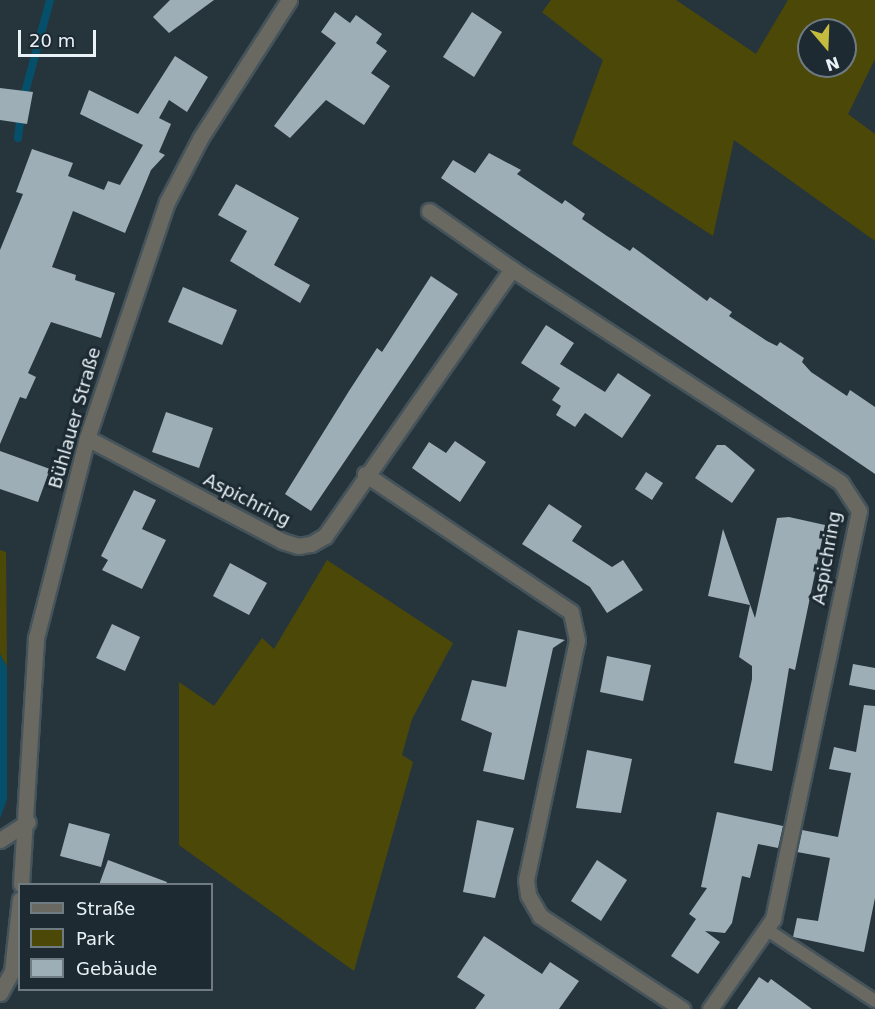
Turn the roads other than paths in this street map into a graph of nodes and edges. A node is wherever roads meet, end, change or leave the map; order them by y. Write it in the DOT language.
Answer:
graph roads {
  1 [pos="289,0"];
  2 [pos="429,211"];
  3 [pos="512,269"];
  4 [pos="87,438"];
  5 [pos="365,474"];
  6 [pos="28,822"];
  7 [pos="0,840"];
  8 [pos="21,883"];
  9 [pos="18,916"];
  10 [pos="766,929"];
  11 [pos="0,993"];
  12 [pos="875,1001"];
  13 [pos="682,1009"];
  14 [pos="710,1009"];
  1 -- 4 [label="street, Bühlauer Straße"];
  2 -- 3 [label="street, Aspichring"];
  3 -- 5 [label="street, Aspichring"];
  3 -- 10 [label="street, Aspichring"];
  4 -- 5 [label="street, Aspichring"];
  4 -- 6 [label="street, Bühlauer Straße"];
  5 -- 13 [label="street"];
  6 -- 7 [label="street"];
  6 -- 8 [label="street, Bühlauer Straße"];
  9 -- 11 [label="street"];
  10 -- 12 [label="lane"];
  10 -- 14 [label="street, Aspichring"];
}
